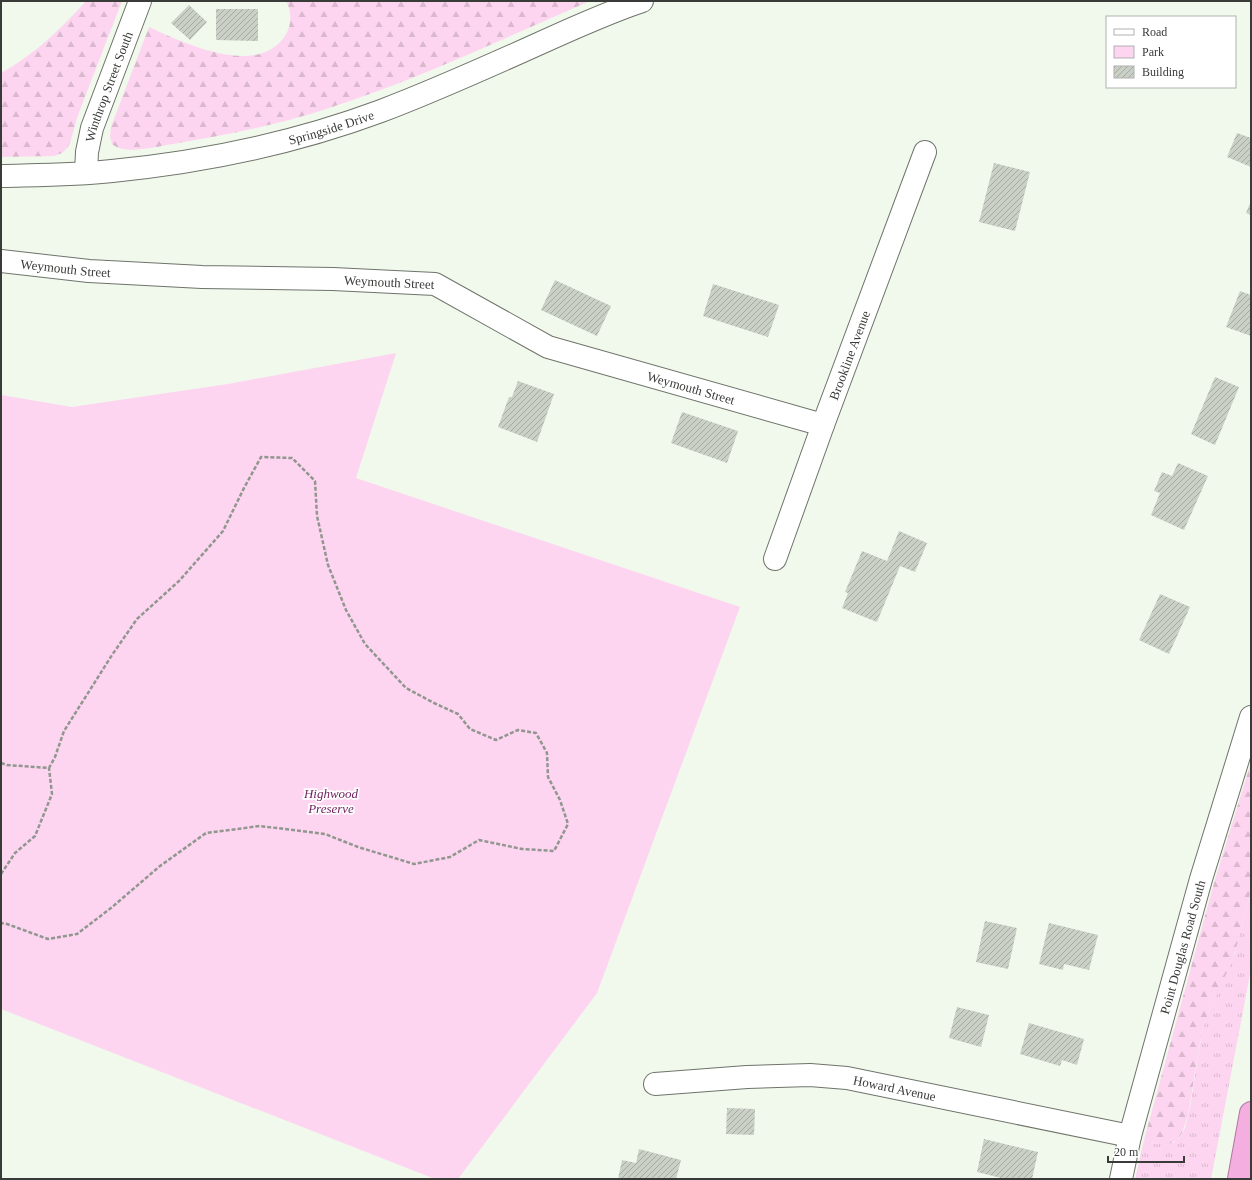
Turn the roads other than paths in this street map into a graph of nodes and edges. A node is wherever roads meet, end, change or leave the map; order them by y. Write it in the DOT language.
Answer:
graph roads {
  1 [pos="140,1"];
  2 [pos="642,1"];
  3 [pos="925,152"];
  4 [pos="86,173"];
  5 [pos="1,176"];
  6 [pos="1,261"];
  7 [pos="823,425"];
  8 [pos="775,559"];
  9 [pos="1251,717"];
  10 [pos="656,1084"];
  11 [pos="1251,1113"];
  12 [pos="1130,1136"];
  13 [pos="1121,1179"];
  14 [pos="1239,1179"];
  1 -- 4 [label="street, Winthrop Street South"];
  2 -- 4 [label="street, Springside Drive"];
  3 -- 7 [label="street, Brookline Avenue"];
  4 -- 5 [label="street, Springside Drive"];
  6 -- 7 [label="street, Weymouth Street"];
  7 -- 8 [label="street, Brookline Avenue"];
  9 -- 12 [label="street, Point Douglas Road South"];
  10 -- 12 [label="street, Howard Avenue"];
  11 -- 14 [label="highway"];
  12 -- 13 [label="street, Point Douglas Road South"];
}
